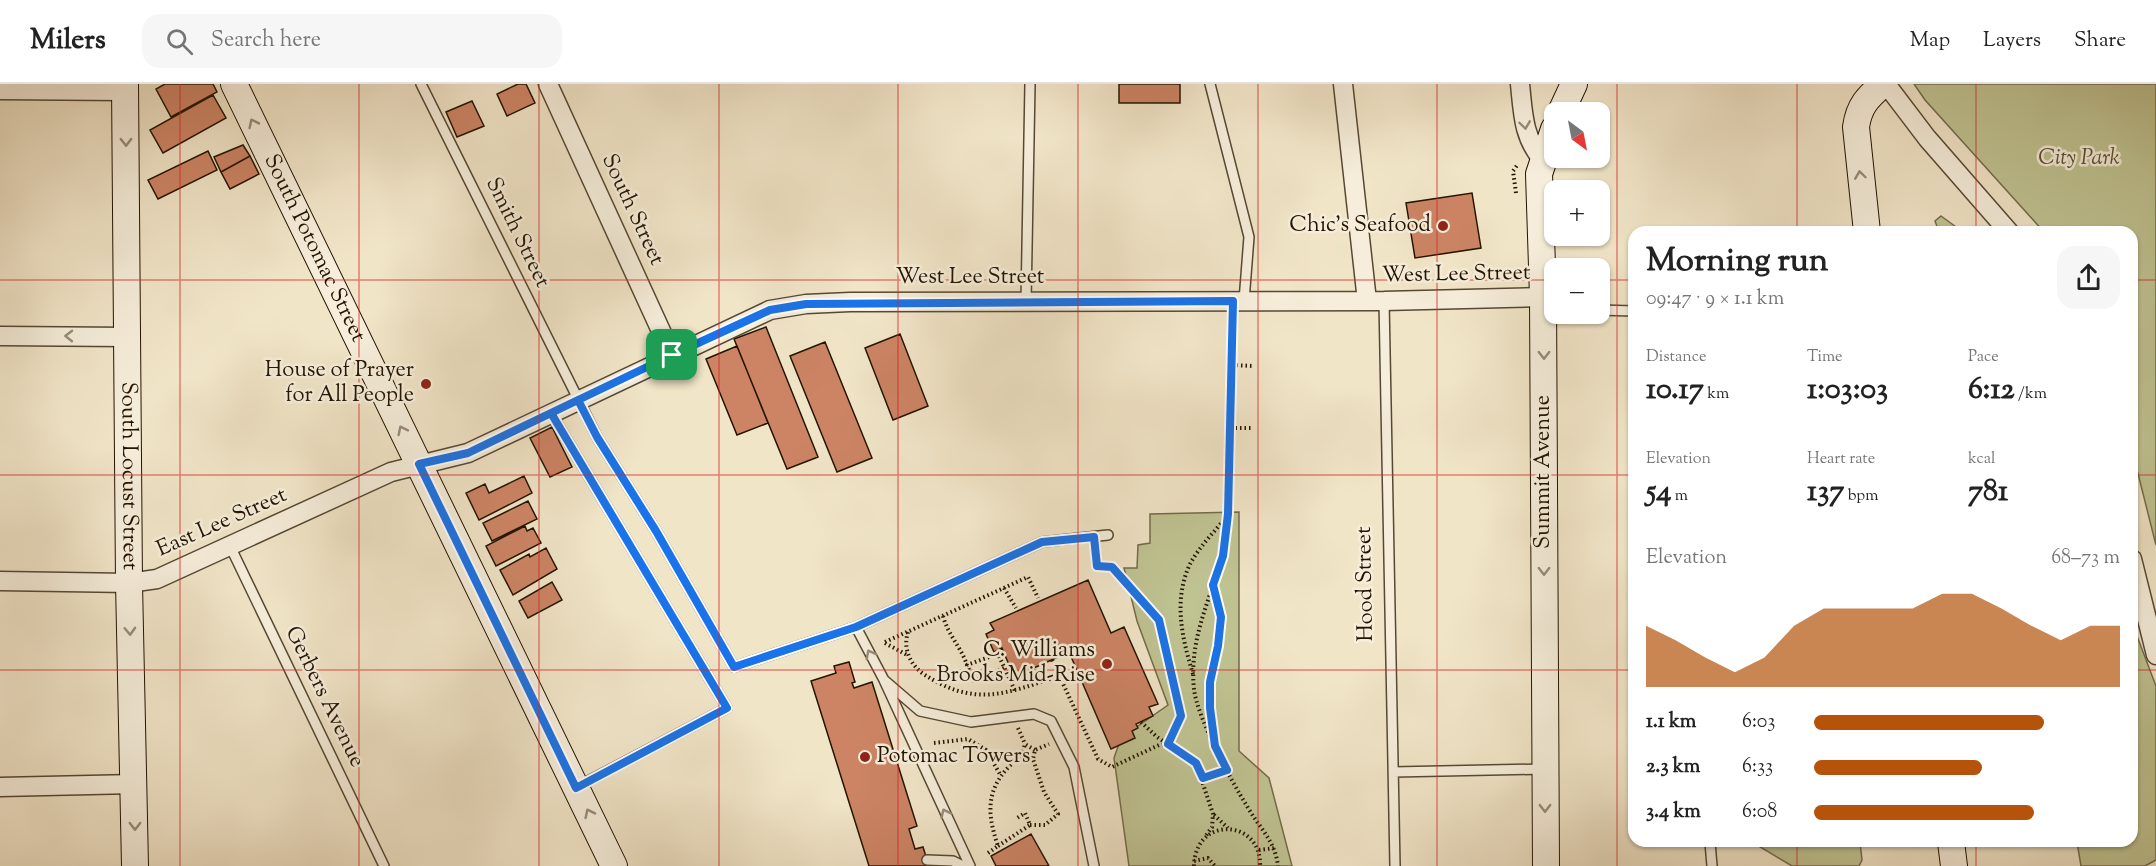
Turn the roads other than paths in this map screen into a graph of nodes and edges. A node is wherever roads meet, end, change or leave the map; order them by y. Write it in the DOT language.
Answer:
graph roads {
  1 [pos="234,84"];
  2 [pos="421,84"];
  3 [pos="548,84"];
  4 [pos="1030,84"];
  5 [pos="1210,84"];
  6 [pos="1343,84"];
  7 [pos="1520,84"];
  8 [pos="1574,84"];
  9 [pos="1884,84"];
  10 [pos="125,88"];
  11 [pos="0,90"];
  12 [pos="1566,102"];
  13 [pos="1544,144"];
  14 [pos="1537,154"];
  15 [pos="1867,226"];
  16 [pos="2003,226"];
  17 [pos="1546,258"];
  18 [pos="1544,300"];
  19 [pos="1238,301"];
  20 [pos="1376,301"];
  21 [pos="1026,302"];
  22 [pos="1610,310"];
  23 [pos="1628,311"];
  24 [pos="1549,324"];
  25 [pos="0,336"];
  26 [pos="128,337"];
  27 [pos="672,355"];
  28 [pos="578,400"];
  29 [pos="551,413"];
  30 [pos="419,464"];
  31 [pos="1108,535"];
  32 [pos="230,546"];
  33 [pos="0,581"];
  34 [pos="129,583"];
  35 [pos="2138,583"];
  36 [pos="856,627"];
  37 [pos="2156,655"];
  38 [pos="884,680"];
  39 [pos="1545,769"];
  40 [pos="1393,772"];
  41 [pos="135,784"];
  42 [pos="0,787"];
  43 [pos="576,788"];
  44 [pos="1710,847"];
  45 [pos="1952,847"];
  46 [pos="927,860"];
  47 [pos="135,866"];
  48 [pos="384,866"];
  49 [pos="614,866"];
  50 [pos="963,866"];
  51 [pos="970,866"];
  52 [pos="1094,866"];
  53 [pos="1395,866"];
  54 [pos="1546,866"];
  55 [pos="1712,866"];
  56 [pos="1954,866"];
  30 -- 1 [label="main road, South Potomac Street, one-way"];
  2 -- 28 [label="lane, Smith Street"];
  3 -- 27 [label="street, South Street"];
  4 -- 21 [label="lane"];
  5 -- 19 [label="lane"];
  6 -- 20 [label="street, Hood Street"];
  7 -- 14 [label="street, Summit Avenue, one-way"];
  8 -- 12 [label="main road"];
  15 -- 9 [label="main road, one-way"];
  9 -- 16 [label="street"];
  10 -- 11 [label="street"];
  10 -- 26 [label="main road, South Locust Street, one-way"];
  13 -- 14 [label="main road"];
  14 -- 17 [label="main road, Summit Avenue"];
  18 -- 20 [label="street, West Lee Street"];
  19 -- 20 [label="street, West Lee Street"];
  19 -- 21 [label="street, West Lee Street"];
  20 -- 40 [label="lane, Hood Street"];
  21 -- 27 [label="street, West Lee Street"];
  22 -- 23 [label="lane"];
  24 -- 39 [label="main road, Summit Avenue, one-way"];
  26 -- 25 [label="street, one-way"];
  26 -- 34 [label="main road, South Locust Street"];
  27 -- 28 [label="street, West Lee Street"];
  28 -- 29 [label="street, West Lee Street"];
  28 -- 36 [label="lane, Smith Street"];
  29 -- 30 [label="street, West Lee Street"];
  29 -- 43 [label="lane"];
  30 -- 32 [label="street, East Lee Street"];
  30 -- 43 [label="main road, South Potomac Street"];
  31 -- 36 [label="lane"];
  32 -- 34 [label="street, East Lee Street"];
  32 -- 48 [label="lane, Gerbers Avenue"];
  33 -- 34 [label="street, East Lee Street"];
  34 -- 41 [label="main road, South Locust Street, one-way"];
  35 -- 37 [label="street"];
  38 -- 36 [label="lane, one-way"];
  51 -- 38 [label="lane, one-way"];
  38 -- 52 [label="lane"];
  39 -- 40 [label="lane"];
  39 -- 54 [label="main road, Summit Avenue, one-way"];
  40 -- 53 [label="lane, Hood Street"];
  41 -- 42 [label="street"];
  41 -- 47 [label="main road, South Locust Street, one-way"];
  49 -- 43 [label="main road, South Potomac Street, one-way"];
  44 -- 55 [label="lane"];
  45 -- 56 [label="main road"];
  46 -- 50 [label="lane"];
}
